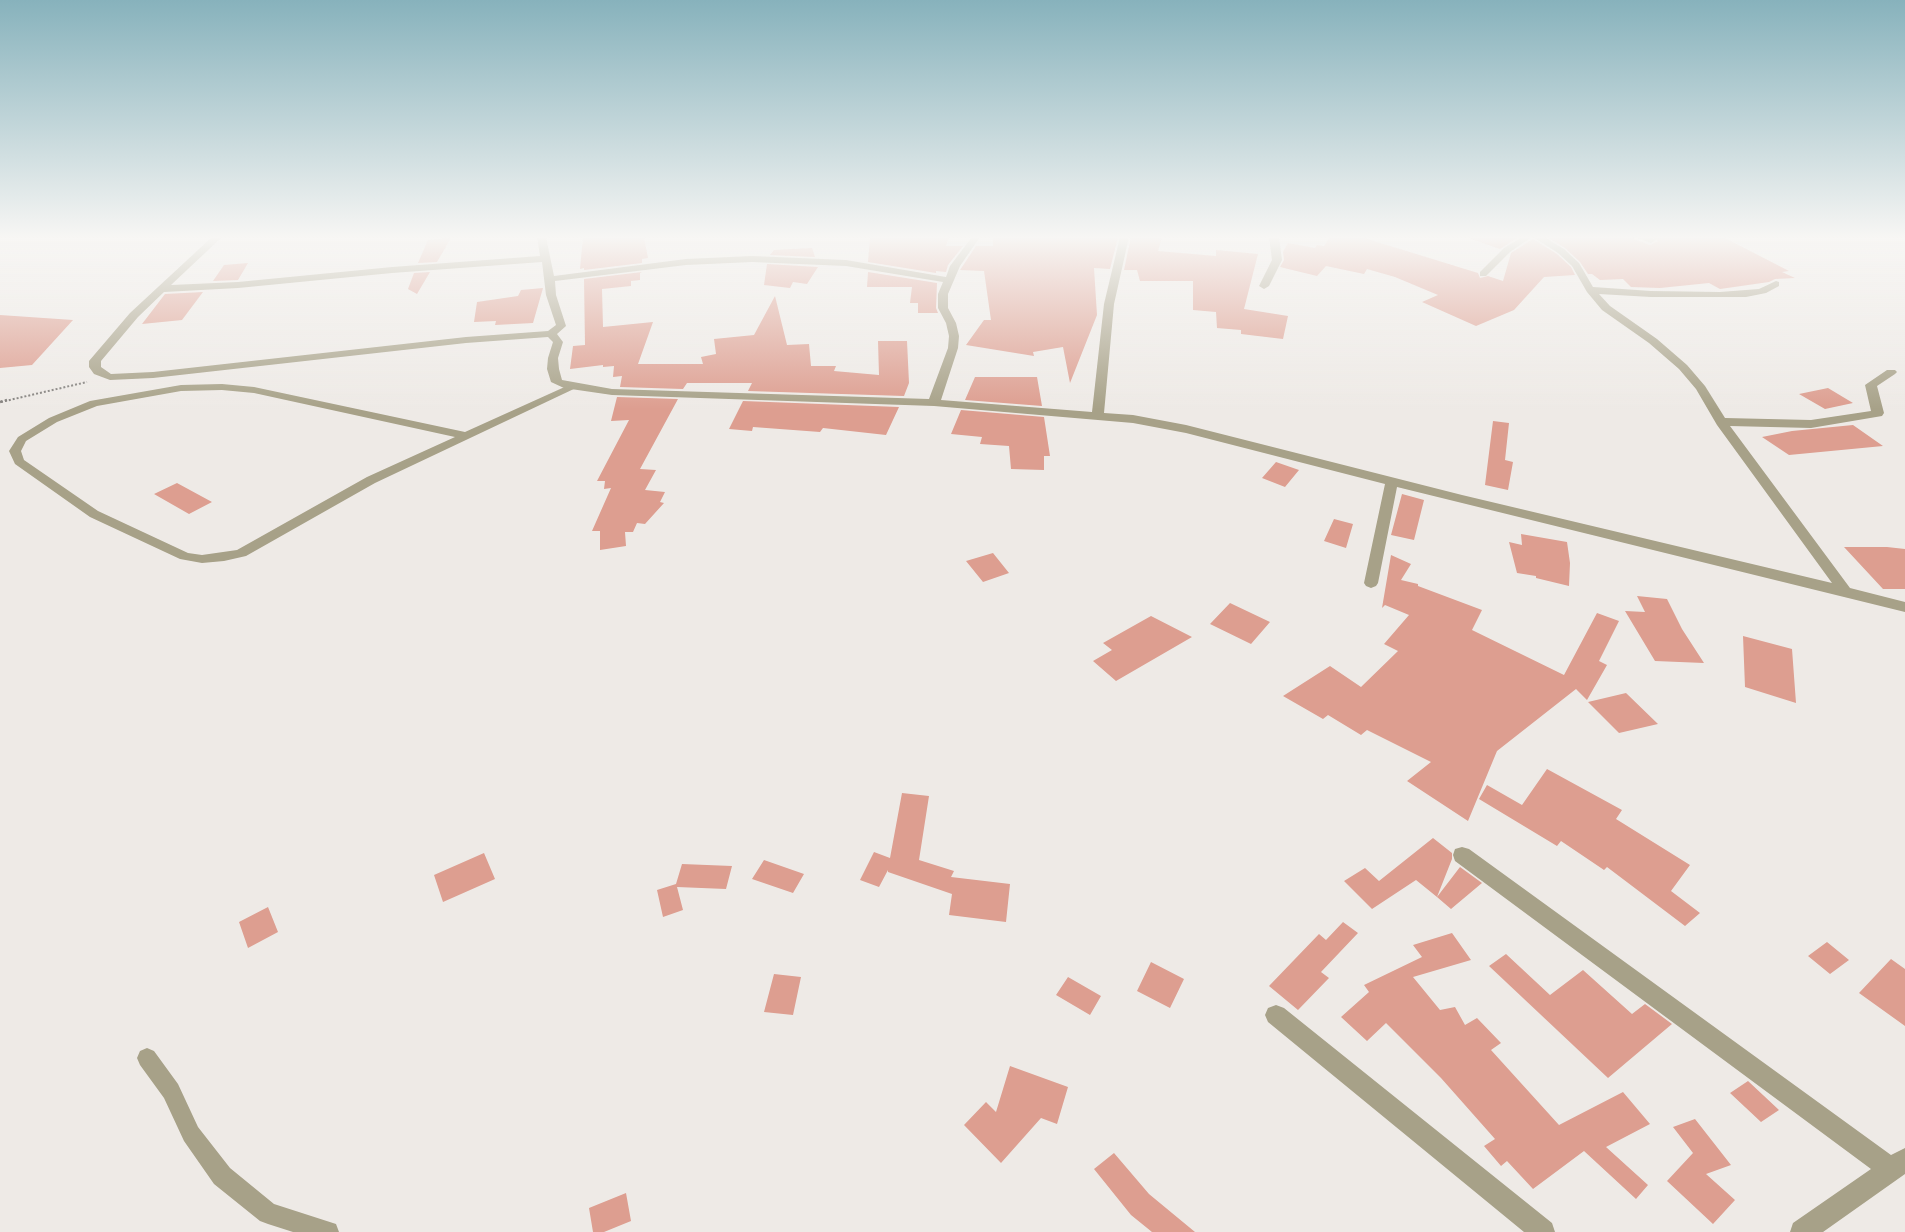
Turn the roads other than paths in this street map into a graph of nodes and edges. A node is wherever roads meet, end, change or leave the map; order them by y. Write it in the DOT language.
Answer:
graph roads {
  1 [pos="155,294"];
  2 [pos="551,294"];
  3 [pos="943,294"];
  4 [pos="1111,294"];
  5 [pos="1594,294"];
  6 [pos="1685,294"];
  7 [pos="1725,294"];
  8 [pos="551,334"];
  9 [pos="1891,372"];
  10 [pos="573,387"];
  11 [pos="934,403"];
  12 [pos="1098,416"];
  13 [pos="1721,422"];
  14 [pos="466,436"];
  15 [pos="1392,482"];
  16 [pos="1371,583"];
  17 [pos="1845,591"];
  18 [pos="1905,607"];
  19 [pos="1462,855"];
  20 [pos="1276,1015"];
  21 [pos="147,1058"];
  22 [pos="1898,1165"];
  23 [pos="328,1232"];
  24 [pos="1543,1232"];
  25 [pos="1802,1232"];
  1 -- 8 [label="street"];
  2 -- 8 [label="street"];
  3 -- 11 [label="street"];
  4 -- 12 [label="street"];
  5 -- 13 [label="street"];
  6 -- 7 [label="street"];
  8 -- 10 [label="street"];
  9 -- 13 [label="street"];
  10 -- 11 [label="street"];
  10 -- 14 [label="lane"];
  11 -- 12 [label="street"];
  12 -- 15 [label="street"];
  13 -- 17 [label="street"];
  14 -- 14 [label="lane"];
  15 -- 16 [label="street"];
  15 -- 17 [label="street"];
  17 -- 18 [label="street"];
  19 -- 22 [label="street"];
  20 -- 24 [label="street"];
  21 -- 23 [label="lane"];
  22 -- 25 [label="street"];
}
